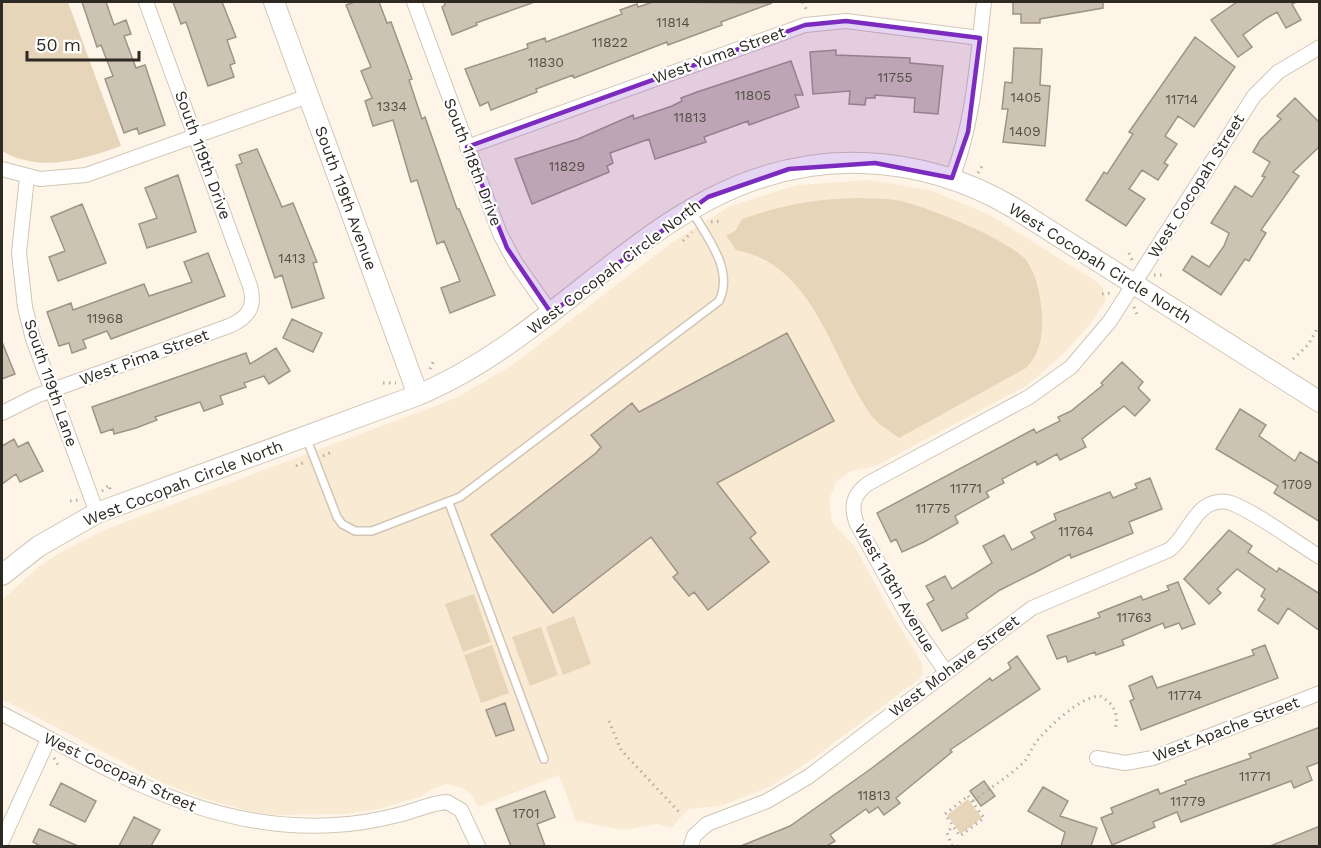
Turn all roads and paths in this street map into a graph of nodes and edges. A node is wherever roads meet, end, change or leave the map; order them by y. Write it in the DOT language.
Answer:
graph roads {
  1 [pos="146,2"];
  2 [pos="274,2"];
  3 [pos="414,2"];
  4 [pos="803,2"];
  5 [pos="984,2"];
  6 [pos="807,11"];
  7 [pos="980,38"];
  8 [pos="1320,47"];
  9 [pos="308,96"];
  10 [pos="196,136"];
  11 [pos="467,147"];
  12 [pos="2,169"];
  13 [pos="27,177"];
  14 [pos="952,178"];
  15 [pos="690,208"];
  16 [pos="1134,284"];
  17 [pos="251,310"];
  18 [pos="551,313"];
  19 [pos="1320,324"];
  20 [pos="1293,359"];
  21 [pos="52,390"];
  22 [pos="418,395"];
  23 [pos="1320,402"];
  24 [pos="2,413"];
  25 [pos="306,436"];
  26 [pos="854,500"];
  27 [pos="449,502"];
  28 [pos="97,513"];
  29 [pos="1320,557"];
  30 [pos="2,575"];
  31 [pos="946,672"];
  32 [pos="1320,693"];
  33 [pos="2,714"];
  34 [pos="609,721"];
  35 [pos="1115,729"];
  36 [pos="49,738"];
  37 [pos="1097,758"];
  38 [pos="544,759"];
  39 [pos="973,801"];
  40 [pos="680,813"];
  41 [pos="952,826"];
  42 [pos="2,841"];
  43 [pos="693,841"];
  44 [pos="478,846"];
  45 [pos="951,846"];
  46 [pos="961,846"];
  1 -- 10 [label="street, South 119th Drive"];
  2 -- 9 [label="street, South 119th Avenue"];
  3 -- 11 [label="street, South 118th Drive"];
  4 -- 6 [label="path"];
  5 -- 7 [label="street"];
  7 -- 11 [label="street, West Yuma Street"];
  7 -- 14 [label="street"];
  8 -- 16 [label="street, West Cocopah Street"];
  9 -- 10 [label="street"];
  9 -- 22 [label="street, South 119th Avenue"];
  10 -- 13 [label="street"];
  10 -- 17 [label="street, South 119th Drive"];
  11 -- 18 [label="street, South 118th Drive"];
  12 -- 13 [label="street"];
  13 -- 21 [label="street, South 119th Lane"];
  14 -- 15 [label="street, West Cocopah Circle North"];
  14 -- 16 [label="street, West Cocopah Circle North"];
  15 -- 18 [label="street, West Cocopah Circle North"];
  15 -- 27 [label="lane"];
  16 -- 23 [label="street, West Cocopah Circle North"];
  16 -- 26 [label="street, West Cocopah Street"];
  17 -- 21 [label="street, West Pima Street"];
  18 -- 22 [label="street, West Cocopah Circle North"];
  19 -- 20 [label="path"];
  21 -- 24 [label="street, West Pima Street"];
  21 -- 28 [label="street, South 119th Lane"];
  22 -- 25 [label="street, West Cocopah Circle North"];
  25 -- 27 [label="lane"];
  25 -- 28 [label="street, West Cocopah Circle North"];
  26 -- 31 [label="street, West 118th Avenue"];
  27 -- 38 [label="lane"];
  28 -- 30 [label="street, West Cocopah Circle North"];
  29 -- 31 [label="street, West Mohave Street"];
  31 -- 43 [label="street, West Mohave Street"];
  32 -- 37 [label="street, West Apache Street"];
  33 -- 36 [label="street, West Cocopah Street"];
  34 -- 40 [label="path"];
  35 -- 39 [label="path"];
  36 -- 42 [label="street"];
  36 -- 44 [label="street, West Cocopah Street"];
  39 -- 41 [label="path"];
  39 -- 41 [label="path"];
  41 -- 45 [label="path"];
  45 -- 46 [label="path"];
}
